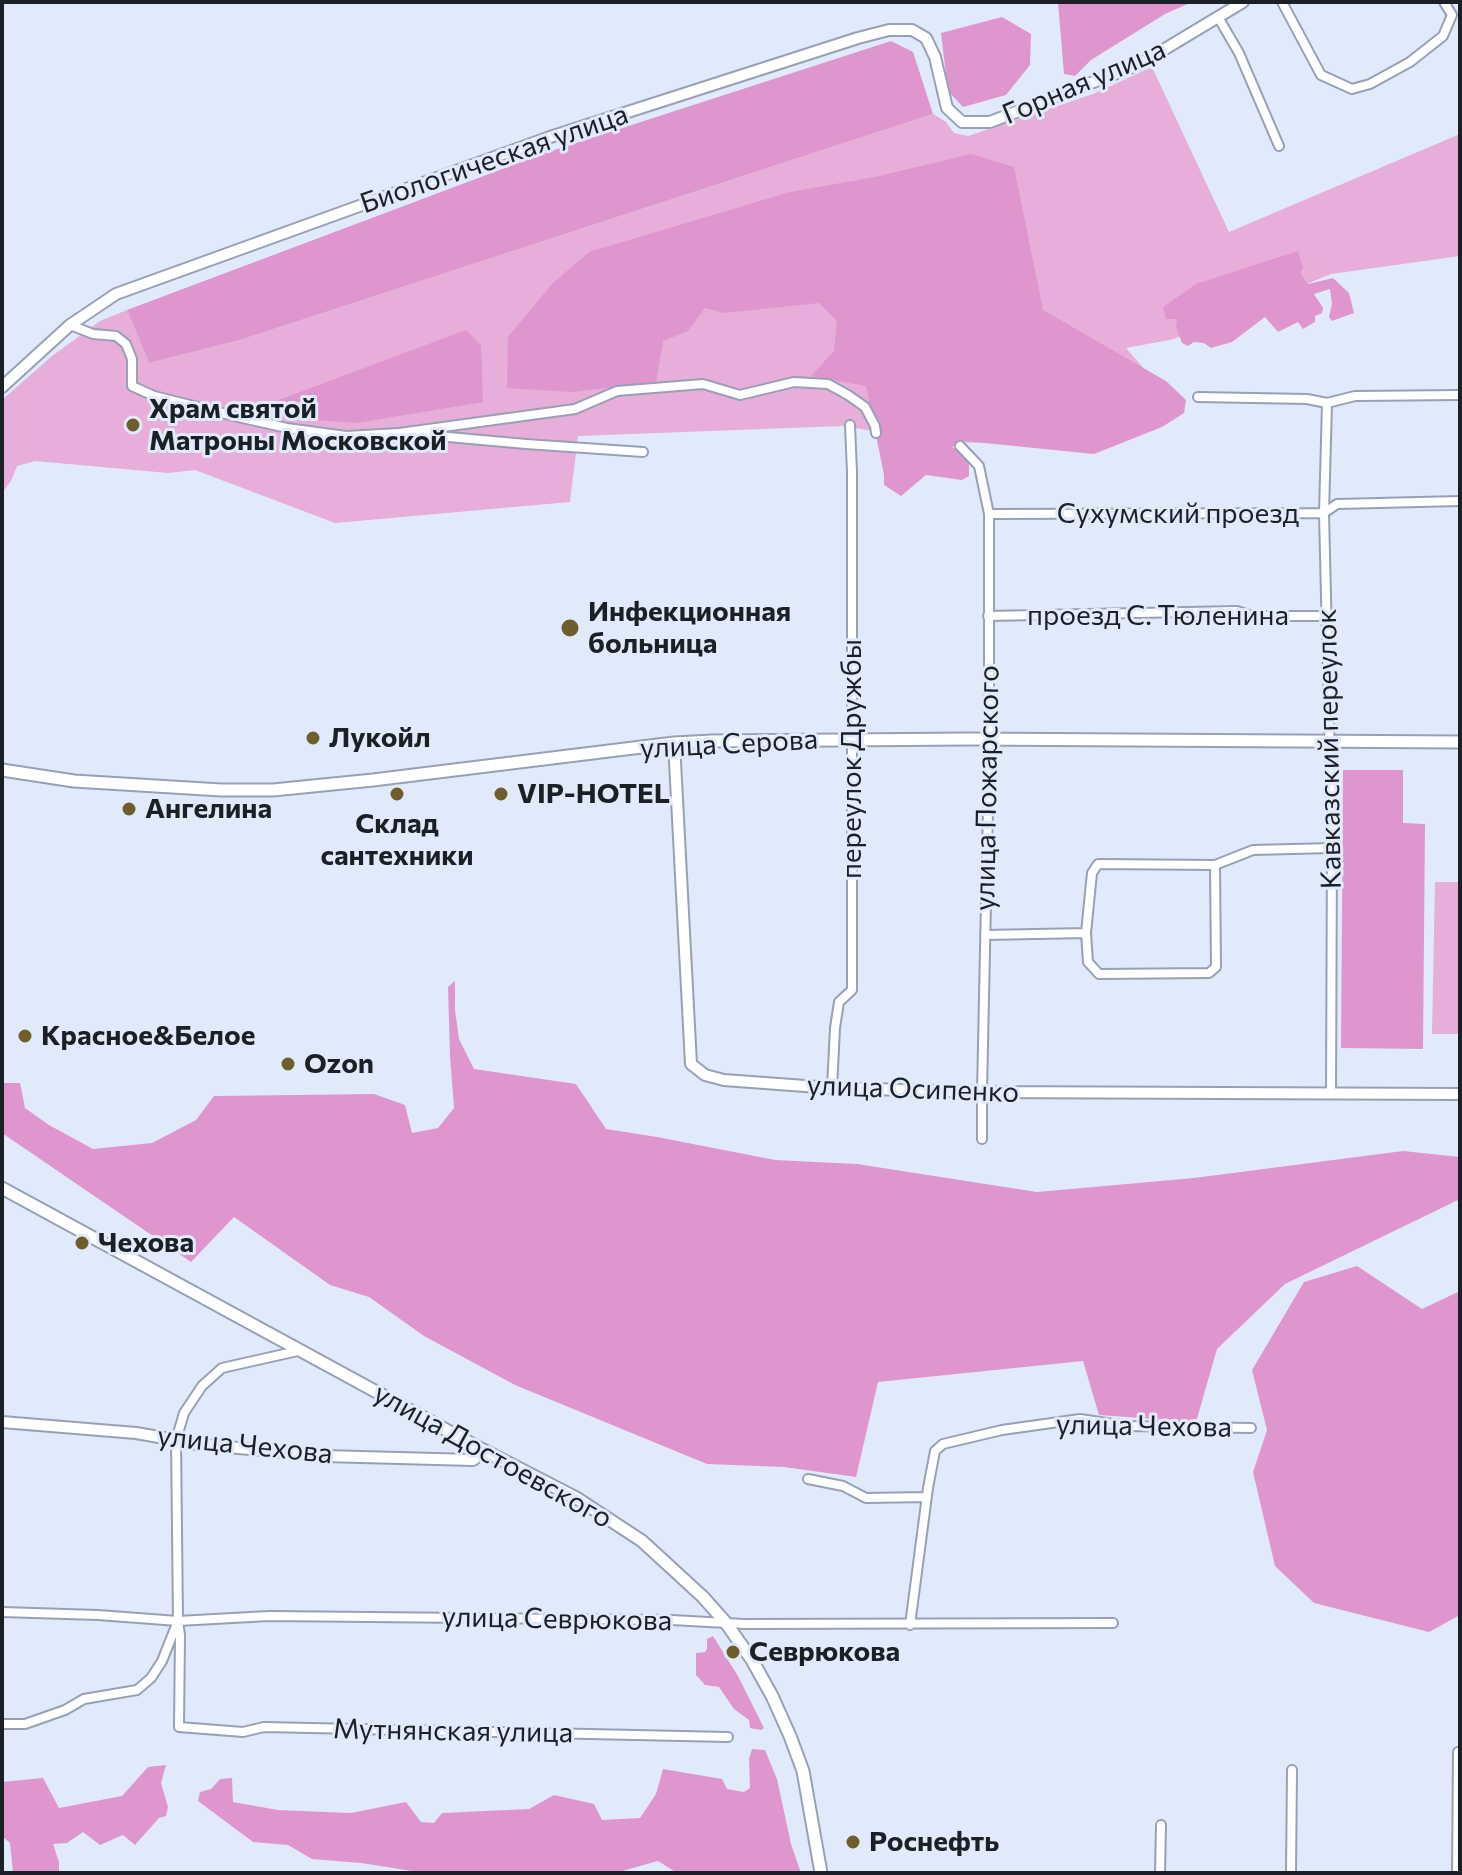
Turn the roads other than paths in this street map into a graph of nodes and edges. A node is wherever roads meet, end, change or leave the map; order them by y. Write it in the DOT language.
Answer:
graph roads {
  1 [pos="1243,2"];
  2 [pos="1282,2"];
  3 [pos="1444,2"];
  4 [pos="1218,17"];
  5 [pos="962,122"];
  6 [pos="1279,146"];
  7 [pos="70,325"];
  8 [pos="2,387"];
  9 [pos="1460,395"];
  10 [pos="1198,397"];
  11 [pos="1327,403"];
  12 [pos="850,425"];
  13 [pos="399,433"];
  14 [pos="876,433"];
  15 [pos="960,446"];
  16 [pos="643,452"];
  17 [pos="1460,501"];
  18 [pos="1324,513"];
  19 [pos="989,514"];
  20 [pos="988,616"];
  21 [pos="1327,616"];
  22 [pos="852,739"];
  23 [pos="989,739"];
  24 [pos="1330,741"];
  25 [pos="1460,742"];
  26 [pos="674,743"];
  27 [pos="2,770"];
  28 [pos="1332,848"];
  29 [pos="1215,865"];
  30 [pos="1086,933"];
  31 [pos="985,935"];
  32 [pos="832,1088"];
  33 [pos="982,1092"];
  34 [pos="1331,1094"];
  35 [pos="1460,1094"];
  36 [pos="982,1139"];
  37 [pos="2,1188"];
  38 [pos="302,1350"];
  39 [pos="2,1422"];
  40 [pos="1251,1428"];
  41 [pos="176,1440"];
  42 [pos="485,1451"];
  43 [pos="808,1479"];
  44 [pos="926,1497"];
  45 [pos="2,1612"];
  46 [pos="178,1621"];
  47 [pos="726,1623"];
  48 [pos="1113,1623"];
  49 [pos="910,1625"];
  50 [pos="2,1724"];
  51 [pos="728,1737"];
  52 [pos="1458,1752"];
  53 [pos="1292,1770"];
  54 [pos="1161,1825"];
  55 [pos="821,1873"];
  56 [pos="1160,1873"];
  57 [pos="1291,1873"];
  58 [pos="1457,1873"];
  1 -- 4 [label="street, Горная улица"];
  2 -- 3 [label="street"];
  4 -- 5 [label="street, Горная улица"];
  4 -- 6 [label="street"];
  5 -- 7 [label="street, Биологическая улица"];
  7 -- 8 [label="street, Биологическая улица"];
  7 -- 13 [label="street"];
  9 -- 11 [label="street"];
  10 -- 11 [label="street"];
  11 -- 18 [label="street, Кавказский переулок"];
  12 -- 22 [label="street, переулок Дружбы"];
  13 -- 14 [label="street"];
  13 -- 16 [label="street"];
  15 -- 19 [label="street, улица Пожарского"];
  17 -- 18 [label="street, Сухумский проезд"];
  18 -- 19 [label="street, Сухумский проезд"];
  18 -- 21 [label="street, Кавказский переулок"];
  19 -- 20 [label="street, улица Пожарского"];
  20 -- 21 [label="street, проезд С. Тюленина"];
  20 -- 23 [label="street, улица Пожарского"];
  21 -- 24 [label="street, Кавказский переулок"];
  22 -- 23 [label="main road, улица Серова"];
  22 -- 26 [label="main road, улица Серова"];
  22 -- 32 [label="street, переулок Дружбы"];
  23 -- 24 [label="main road, улица Серова"];
  23 -- 31 [label="street, улица Пожарского"];
  24 -- 25 [label="main road, улица Серова"];
  24 -- 28 [label="street, Кавказский переулок"];
  26 -- 27 [label="main road, улица Серова"];
  26 -- 32 [label="street, улица Осипенко"];
  28 -- 29 [label="street"];
  28 -- 34 [label="street, Кавказский переулок"];
  29 -- 30 [label="street"];
  29 -- 30 [label="street"];
  30 -- 31 [label="street"];
  31 -- 33 [label="street, улица Пожарского"];
  32 -- 33 [label="street, улица Осипенко"];
  33 -- 34 [label="street, улица Осипенко"];
  33 -- 36 [label="street, улица Пожарского"];
  34 -- 35 [label="street, улица Осипенко"];
  37 -- 38 [label="main road, улица Достоевского"];
  38 -- 41 [label="street"];
  38 -- 42 [label="main road, улица Достоевского"];
  39 -- 41 [label="street, улица Чехова"];
  40 -- 44 [label="street, улица Чехова"];
  41 -- 42 [label="street, улица Чехова"];
  41 -- 46 [label="street"];
  42 -- 47 [label="main road, улица Достоевского"];
  43 -- 44 [label="street"];
  44 -- 49 [label="street"];
  45 -- 46 [label="street, улица Севрюкова"];
  46 -- 47 [label="street, улица Севрюкова"];
  46 -- 50 [label="street"];
  46 -- 51 [label="street, Мутнянская улица"];
  47 -- 49 [label="street, улица Севрюкова"];
  47 -- 55 [label="main road, улица Достоевского"];
  48 -- 49 [label="street, улица Севрюкова"];
  52 -- 58 [label="street"];
  53 -- 57 [label="street"];
  54 -- 56 [label="street"];
}
